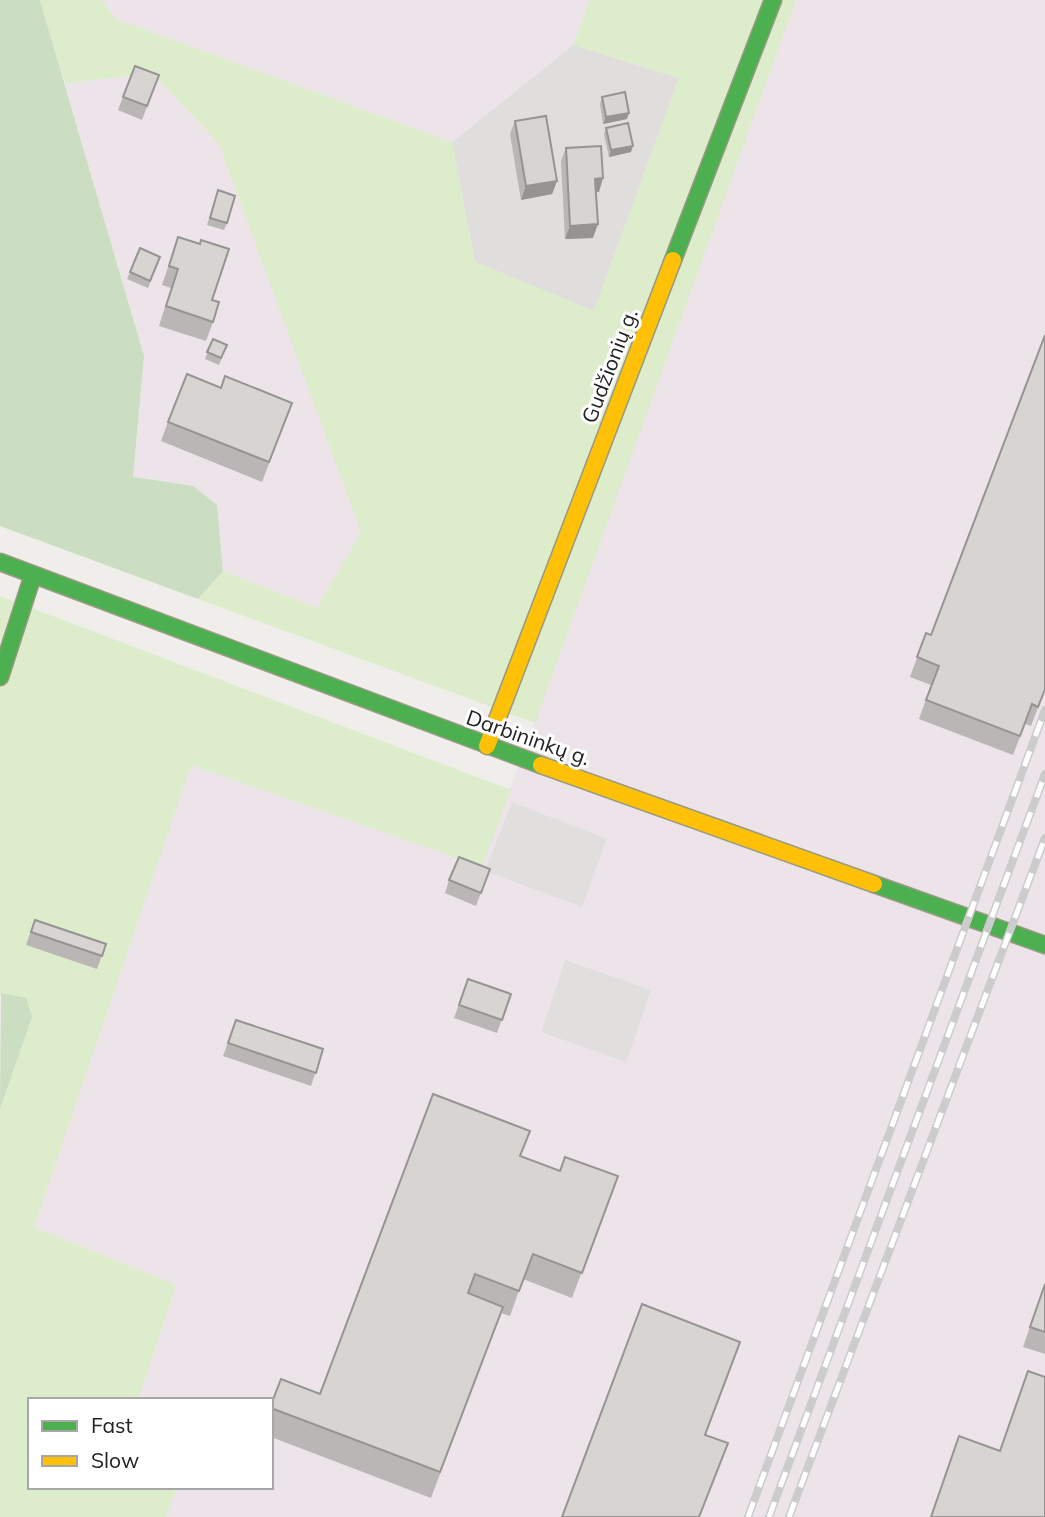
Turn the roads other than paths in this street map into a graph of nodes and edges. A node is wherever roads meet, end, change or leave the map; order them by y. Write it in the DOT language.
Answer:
graph roads {
  1 [pos="773,0"];
  2 [pos="0,562"];
  3 [pos="33,575"];
  4 [pos="0,677"];
  5 [pos="487,746"];
  6 [pos="1045,945"];
  1 -- 5 [label="main road, Gudžionių g."];
  2 -- 3 [label="main road, Darbininkų g."];
  3 -- 4 [label="main road"];
  3 -- 5 [label="main road, Darbininkų g."];
  5 -- 6 [label="main road, Darbininkų g."];
}
